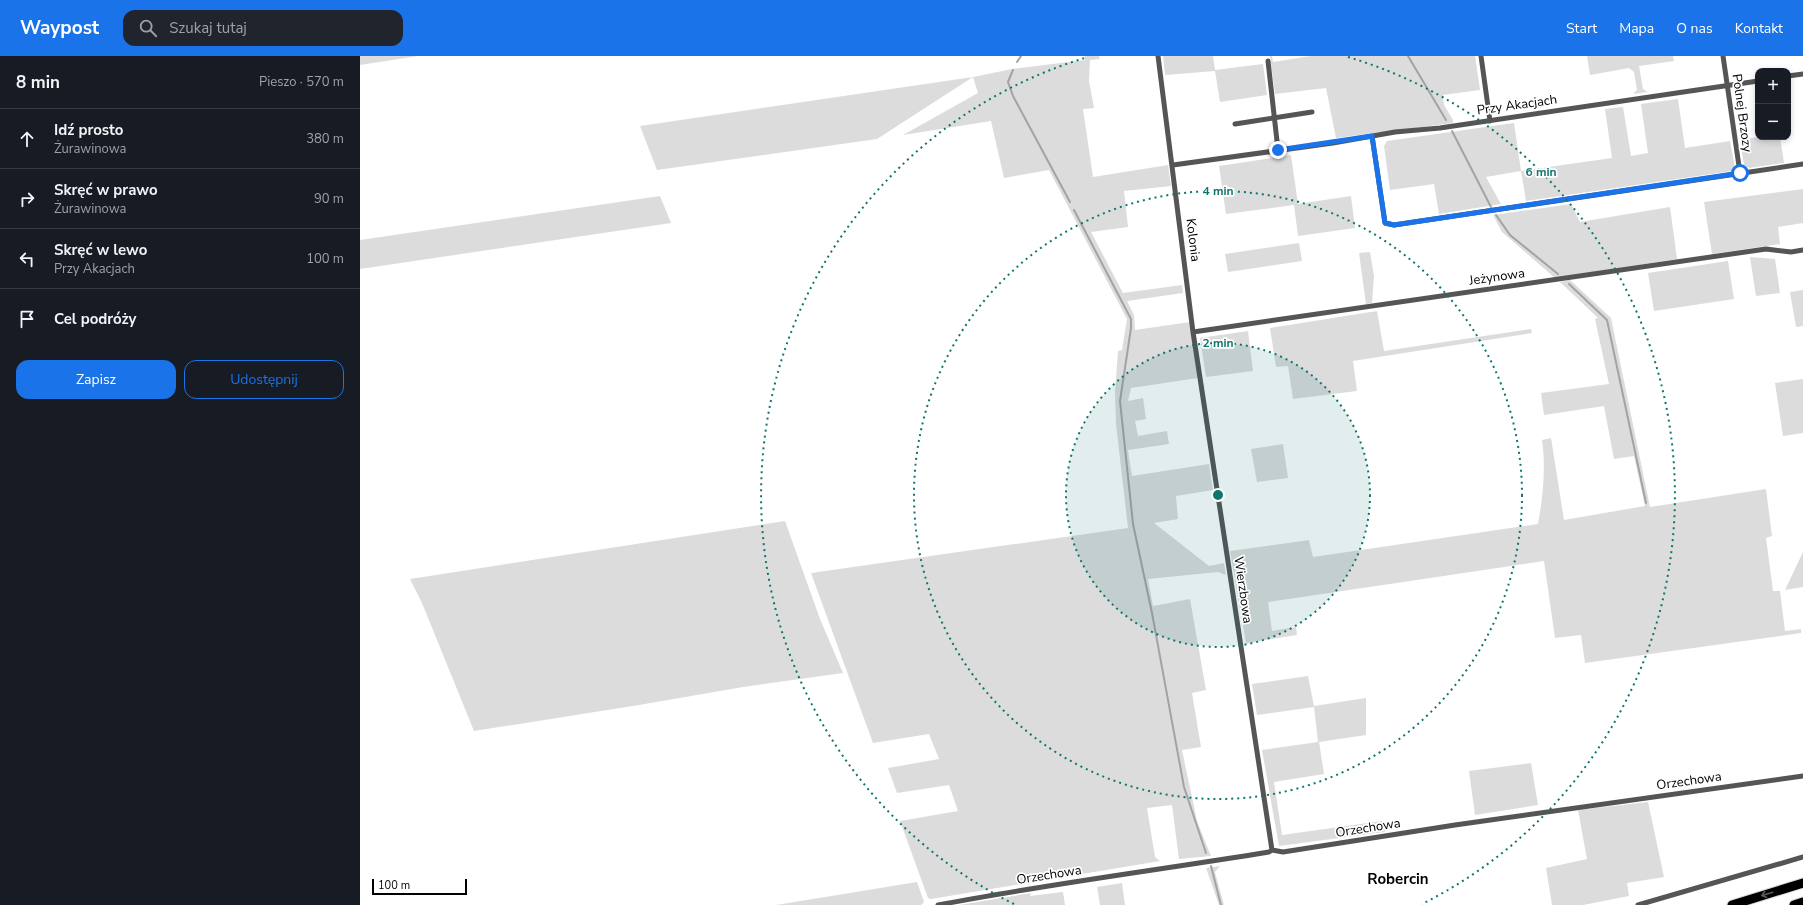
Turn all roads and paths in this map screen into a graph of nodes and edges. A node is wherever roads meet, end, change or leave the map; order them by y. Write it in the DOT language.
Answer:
graph roads {
  1 [pos="1158,56"];
  2 [pos="1481,56"];
  3 [pos="1723,56"];
  4 [pos="1268,61"];
  5 [pos="1803,74"];
  6 [pos="1791,76"];
  7 [pos="1755,81"];
  8 [pos="1728,85"];
  9 [pos="1312,112"];
  10 [pos="1274,118"];
  11 [pos="1490,121"];
  12 [pos="1235,124"];
  13 [pos="1372,136"];
  14 [pos="1278,150"];
  15 [pos="1803,164"];
  16 [pos="1173,165"];
  17 [pos="1740,173"];
  18 [pos="1803,250"];
  19 [pos="1193,332"];
  20 [pos="1803,776"];
  21 [pos="1272,850"];
  22 [pos="1803,857"];
  23 [pos="1803,883"];
  24 [pos="1803,902"];
  25 [pos="938,905"];
  26 [pos="1638,905"];
  27 [pos="1732,905"];
  28 [pos="1794,905"];
  1 -- 16 [label="street, Kolonia"];
  2 -- 11 [label="street"];
  3 -- 8 [label="street, Polnej Brzozy"];
  4 -- 10 [label="street"];
  5 -- 6 [label="street"];
  7 -- 8 [label="street, Przy Akacjach"];
  8 -- 11 [label="street, Przy Akacjach"];
  8 -- 17 [label="street, Polnej Brzozy"];
  9 -- 10 [label="street"];
  10 -- 12 [label="street"];
  10 -- 14 [label="street"];
  11 -- 13 [label="street, Przy Akacjach"];
  13 -- 14 [label="street, Przy Akacjach"];
  13 -- 17 [label="street"];
  14 -- 16 [label="street, Przy Akacjach"];
  15 -- 17 [label="street"];
  16 -- 19 [label="street, Kolonia"];
  18 -- 19 [label="street, Jeżynowa"];
  19 -- 21 [label="street, Wierzbowa"];
  20 -- 21 [label="street, Orzechowa"];
  21 -- 25 [label="street, Orzechowa"];
  22 -- 26 [label="street"];
  23 -- 27 [label="highway, one-way"];
  24 -- 28 [label="highway"];
}
